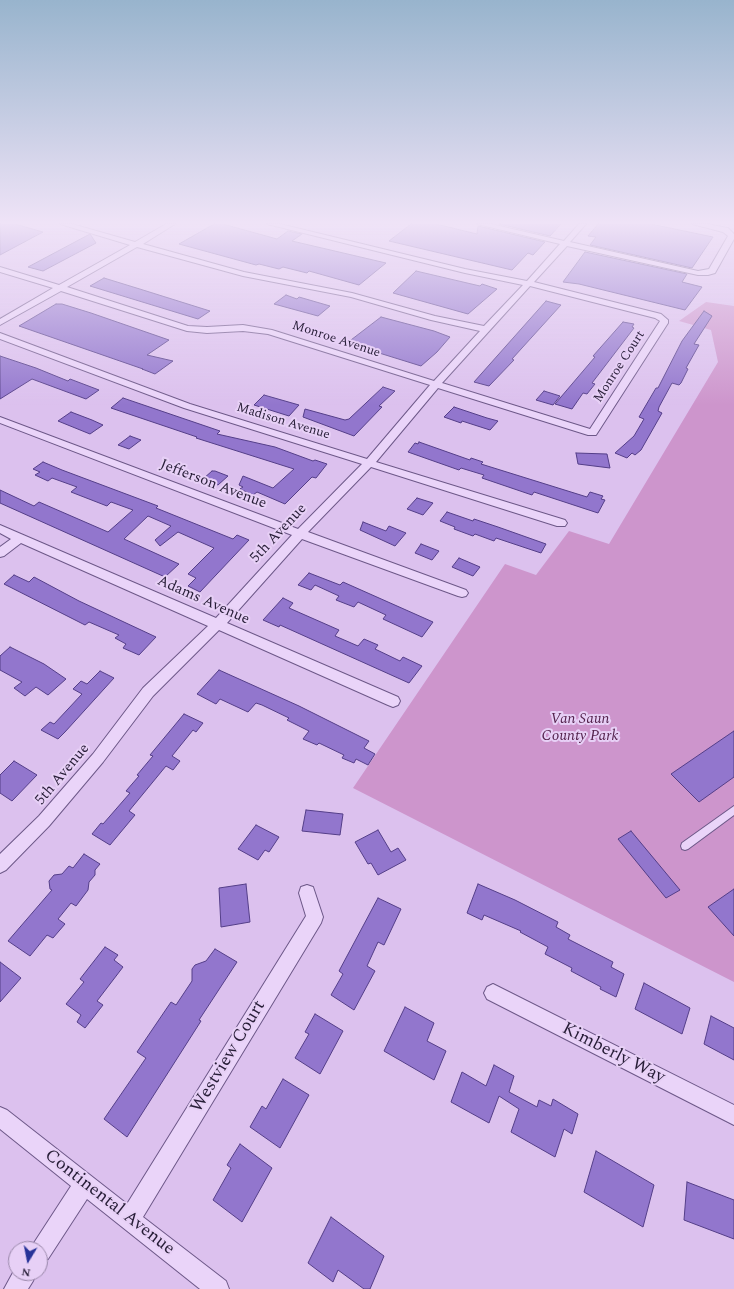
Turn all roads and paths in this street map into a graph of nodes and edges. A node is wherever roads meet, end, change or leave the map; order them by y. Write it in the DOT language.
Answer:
graph roads {
  1 [pos="45,284"];
  2 [pos="68,284"];
  3 [pos="296,284"];
  4 [pos="526,284"];
  5 [pos="532,284"];
  6 [pos="60,289"];
  7 [pos="0,322"];
  8 [pos="485,329"];
  9 [pos="0,336"];
  10 [pos="435,385"];
  11 [pos="0,420"];
  12 [pos="592,433"];
  13 [pos="369,463"];
  14 [pos="561,523"];
  15 [pos="0,529"];
  16 [pos="300,534"];
  17 [pos="20,538"];
  18 [pos="0,554"];
  19 [pos="462,593"];
  20 [pos="218,624"];
  21 [pos="393,701"];
  22 [pos="734,810"];
  23 [pos="685,846"];
  24 [pos="0,865"];
  25 [pos="307,893"];
  26 [pos="493,993"];
  27 [pos="734,1115"];
  28 [pos="0,1117"];
  29 [pos="85,1184"];
  30 [pos="130,1219"];
  31 [pos="47,1241"];
  32 [pos="218,1289"];
  1 -- 6 [label="street, Monroe Avenue"];
  2 -- 6 [label="street"];
  3 -- 8 [label="street"];
  4 -- 8 [label="street, 5th Avenue"];
  5 -- 12 [label="street, Monroe Court"];
  6 -- 7 [label="street"];
  6 -- 10 [label="street, Monroe Avenue"];
  8 -- 10 [label="street, 5th Avenue"];
  9 -- 13 [label="street, Madison Avenue"];
  10 -- 12 [label="street, Monroe Avenue"];
  10 -- 13 [label="street, 5th Avenue"];
  11 -- 16 [label="street, Jefferson Avenue"];
  13 -- 14 [label="street, Madison Avenue"];
  13 -- 16 [label="street, 5th Avenue"];
  15 -- 17 [label="street, Adams Avenue"];
  16 -- 19 [label="street, Jefferson Avenue"];
  16 -- 20 [label="street, 5th Avenue"];
  17 -- 18 [label="street"];
  17 -- 20 [label="street, Adams Avenue"];
  20 -- 21 [label="street, Adams Avenue"];
  20 -- 24 [label="street, 5th Avenue"];
  22 -- 23 [label="lane"];
  25 -- 30 [label="street, Westview Court"];
  26 -- 27 [label="street, Kimberly Way"];
  28 -- 29 [label="street, Continental Avenue"];
  29 -- 30 [label="street, Continental Avenue"];
  29 -- 31 [label="street"];
  30 -- 32 [label="street, Continental Avenue"];
}
